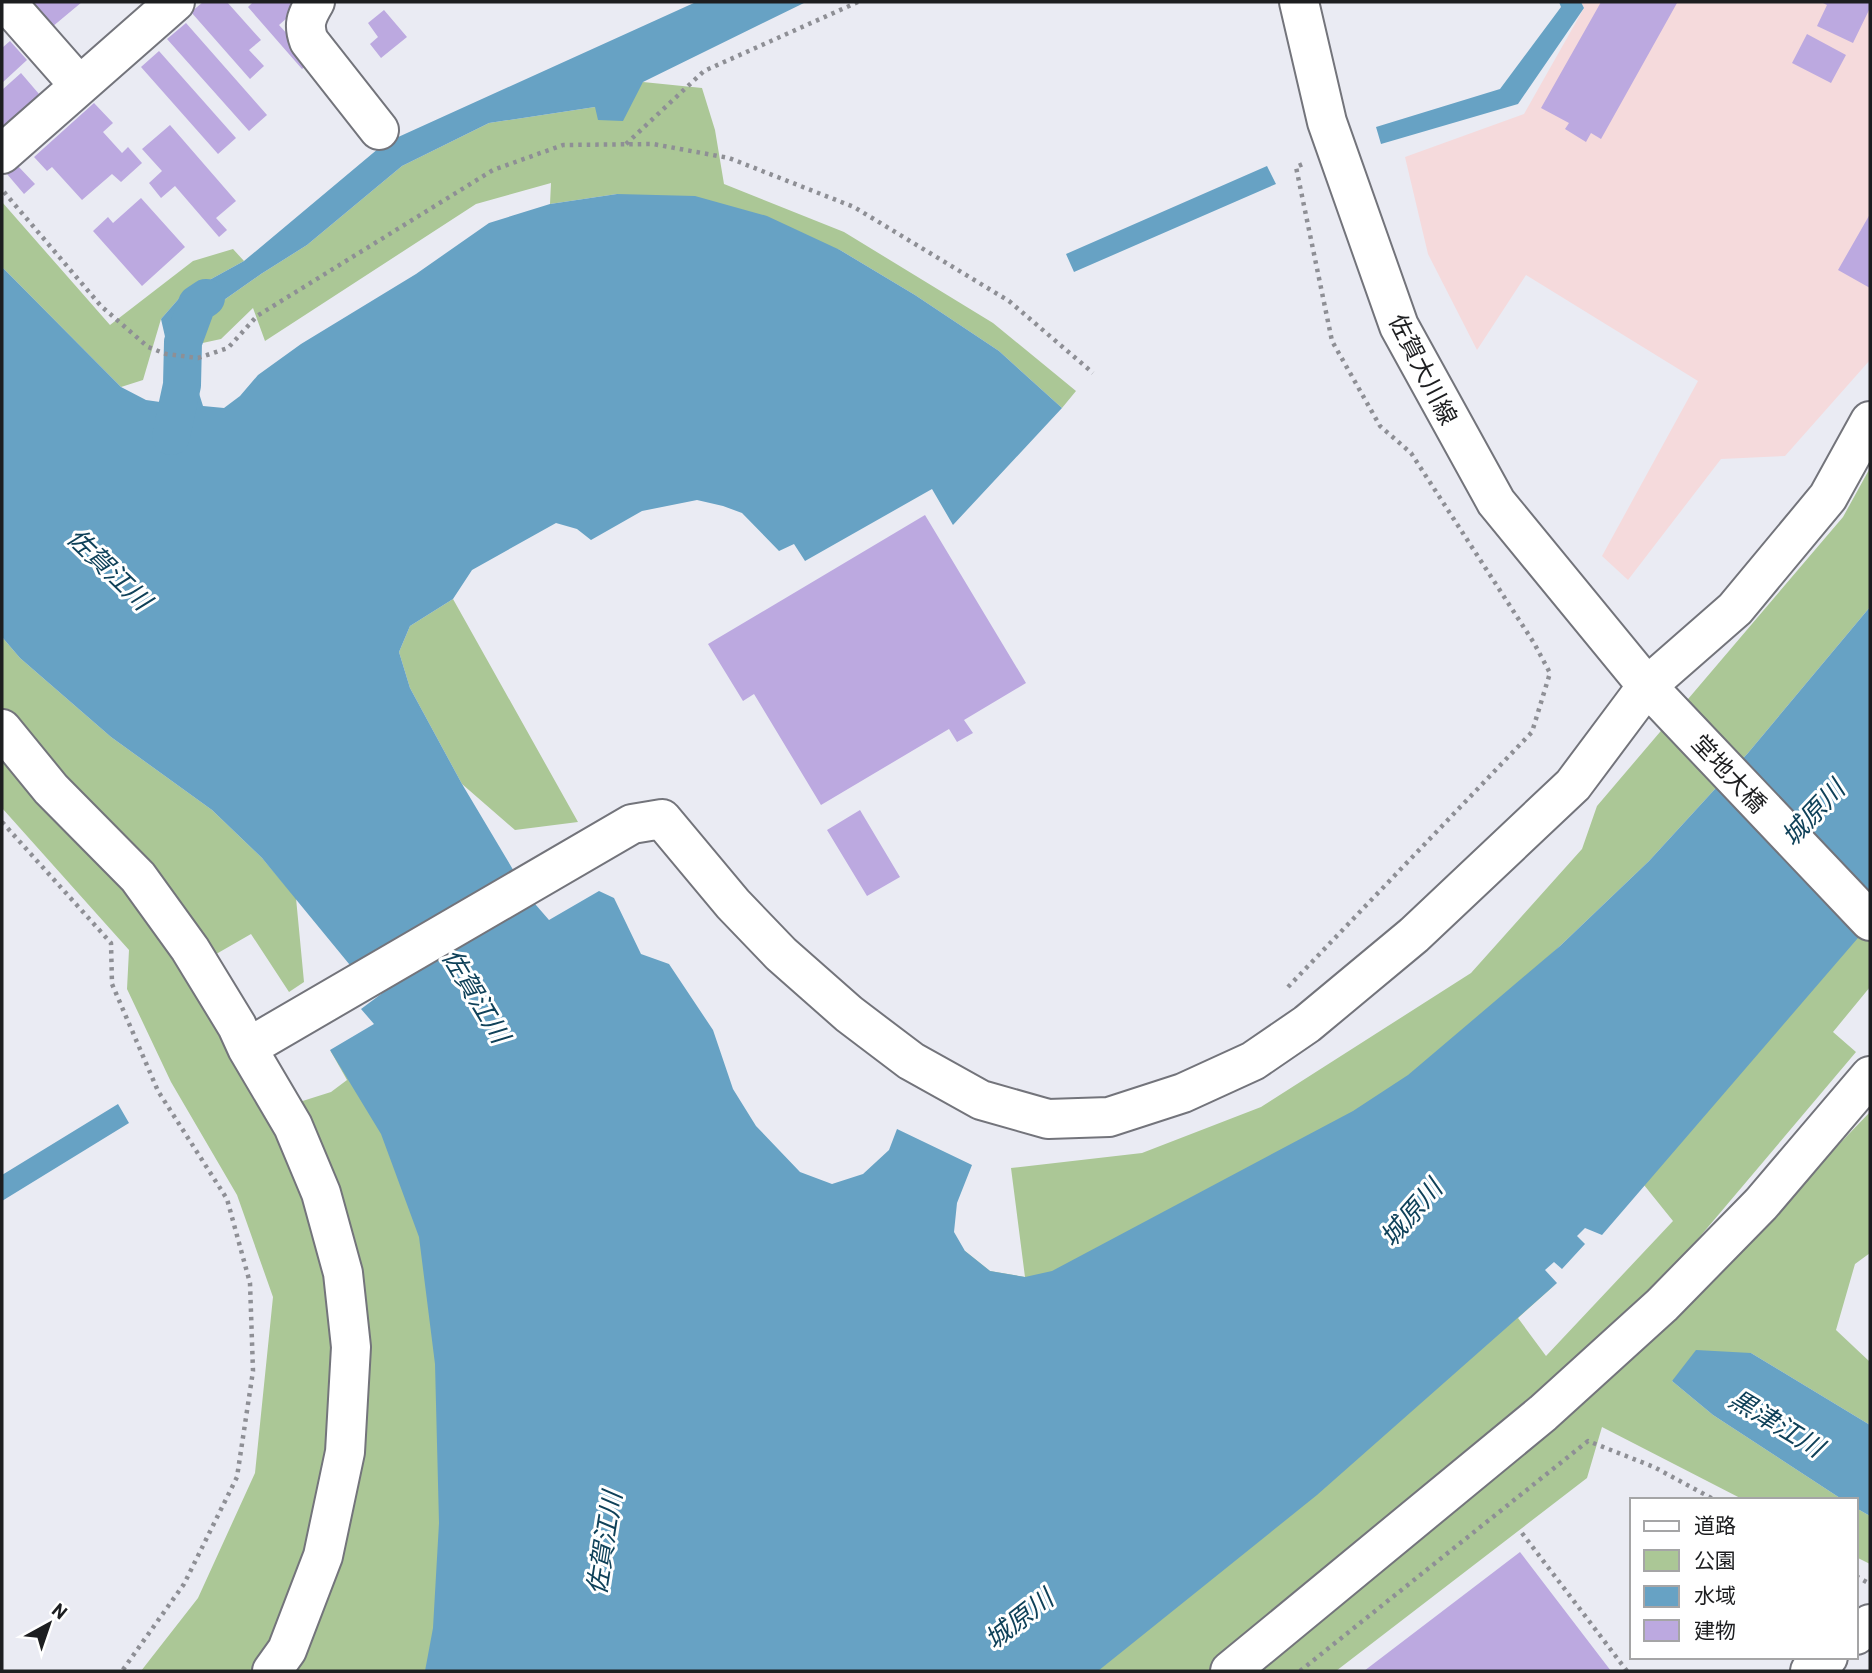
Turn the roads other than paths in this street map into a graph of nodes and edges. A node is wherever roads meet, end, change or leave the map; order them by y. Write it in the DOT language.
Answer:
graph roads {
  1 [pos="6,2"];
  2 [pos="175,2"];
  3 [pos="315,2"];
  4 [pos="1299,2"];
  5 [pos="79,85"];
  6 [pos="379,130"];
  7 [pos="2,154"];
  8 [pos="1870,421"];
  9 [pos="1647,686"];
  10 [pos="2,729"];
  11 [pos="1870,921"];
  12 [pos="247,1048"];
  13 [pos="1870,1076"];
  14 [pos="1825,1659"];
  15 [pos="272,1671"];
  16 [pos="1230,1671"];
  17 [pos="1810,1671"];
  1 -- 5 [label="street"];
  2 -- 5 [label="street"];
  3 -- 6 [label="street"];
  4 -- 9 [label="street, 佐賀大川線"];
  5 -- 7 [label="street"];
  8 -- 9 [label="street"];
  9 -- 11 [label="street, 堂地大橋"];
  9 -- 12 [label="street"];
  10 -- 12 [label="street"];
  12 -- 15 [label="street"];
  13 -- 16 [label="street"];
  14 -- 17 [label="street"];
}
